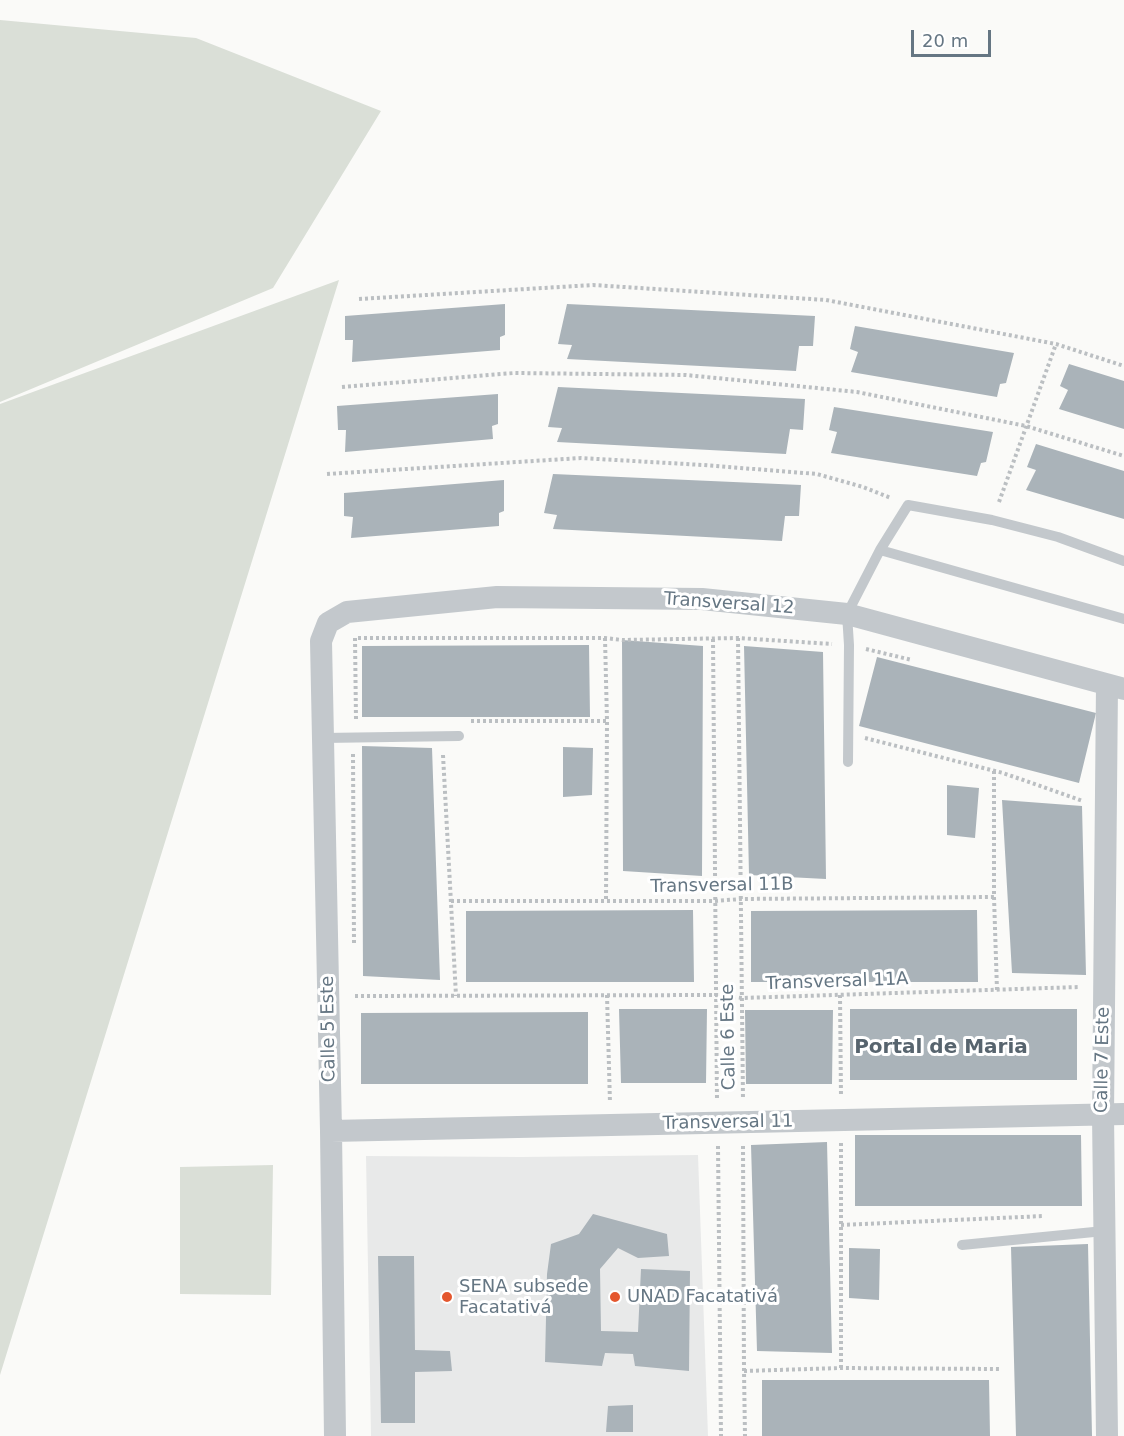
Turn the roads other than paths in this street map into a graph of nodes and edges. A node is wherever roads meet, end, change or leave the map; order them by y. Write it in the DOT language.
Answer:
graph roads {
  1 [pos="880,550"];
  2 [pos="1124,561"];
  3 [pos="847,614"];
  4 [pos="1124,619"];
  5 [pos="328,623"];
  6 [pos="1116,687"];
  7 [pos="459,736"];
  8 [pos="323,738"];
  9 [pos="848,762"];
  10 [pos="1115,813"];
  11 [pos="1113,1114"];
  12 [pos="331,1131"];
  13 [pos="1104,1231"];
  14 [pos="962,1245"];
  15 [pos="335,1436"];
  16 [pos="1107,1436"];
  1 -- 2 [label="lane"];
  1 -- 3 [label="lane"];
  1 -- 4 [label="lane"];
  3 -- 5 [label="street, Transversal 12"];
  3 -- 6 [label="street, Transversal 12"];
  3 -- 9 [label="lane"];
  5 -- 8 [label="street, Calle 5 Este"];
  6 -- 10 [label="street, Calle 7 Este"];
  7 -- 8 [label="lane"];
  8 -- 12 [label="street, Calle 5 Este"];
  10 -- 11 [label="street, Calle 7 Este"];
  11 -- 12 [label="street, Transversal 11"];
  11 -- 13 [label="street, Calle 7 Este"];
  12 -- 15 [label="street, Calle 5 Este"];
  13 -- 14 [label="lane"];
  13 -- 16 [label="street, Calle 7 Este"];
}
